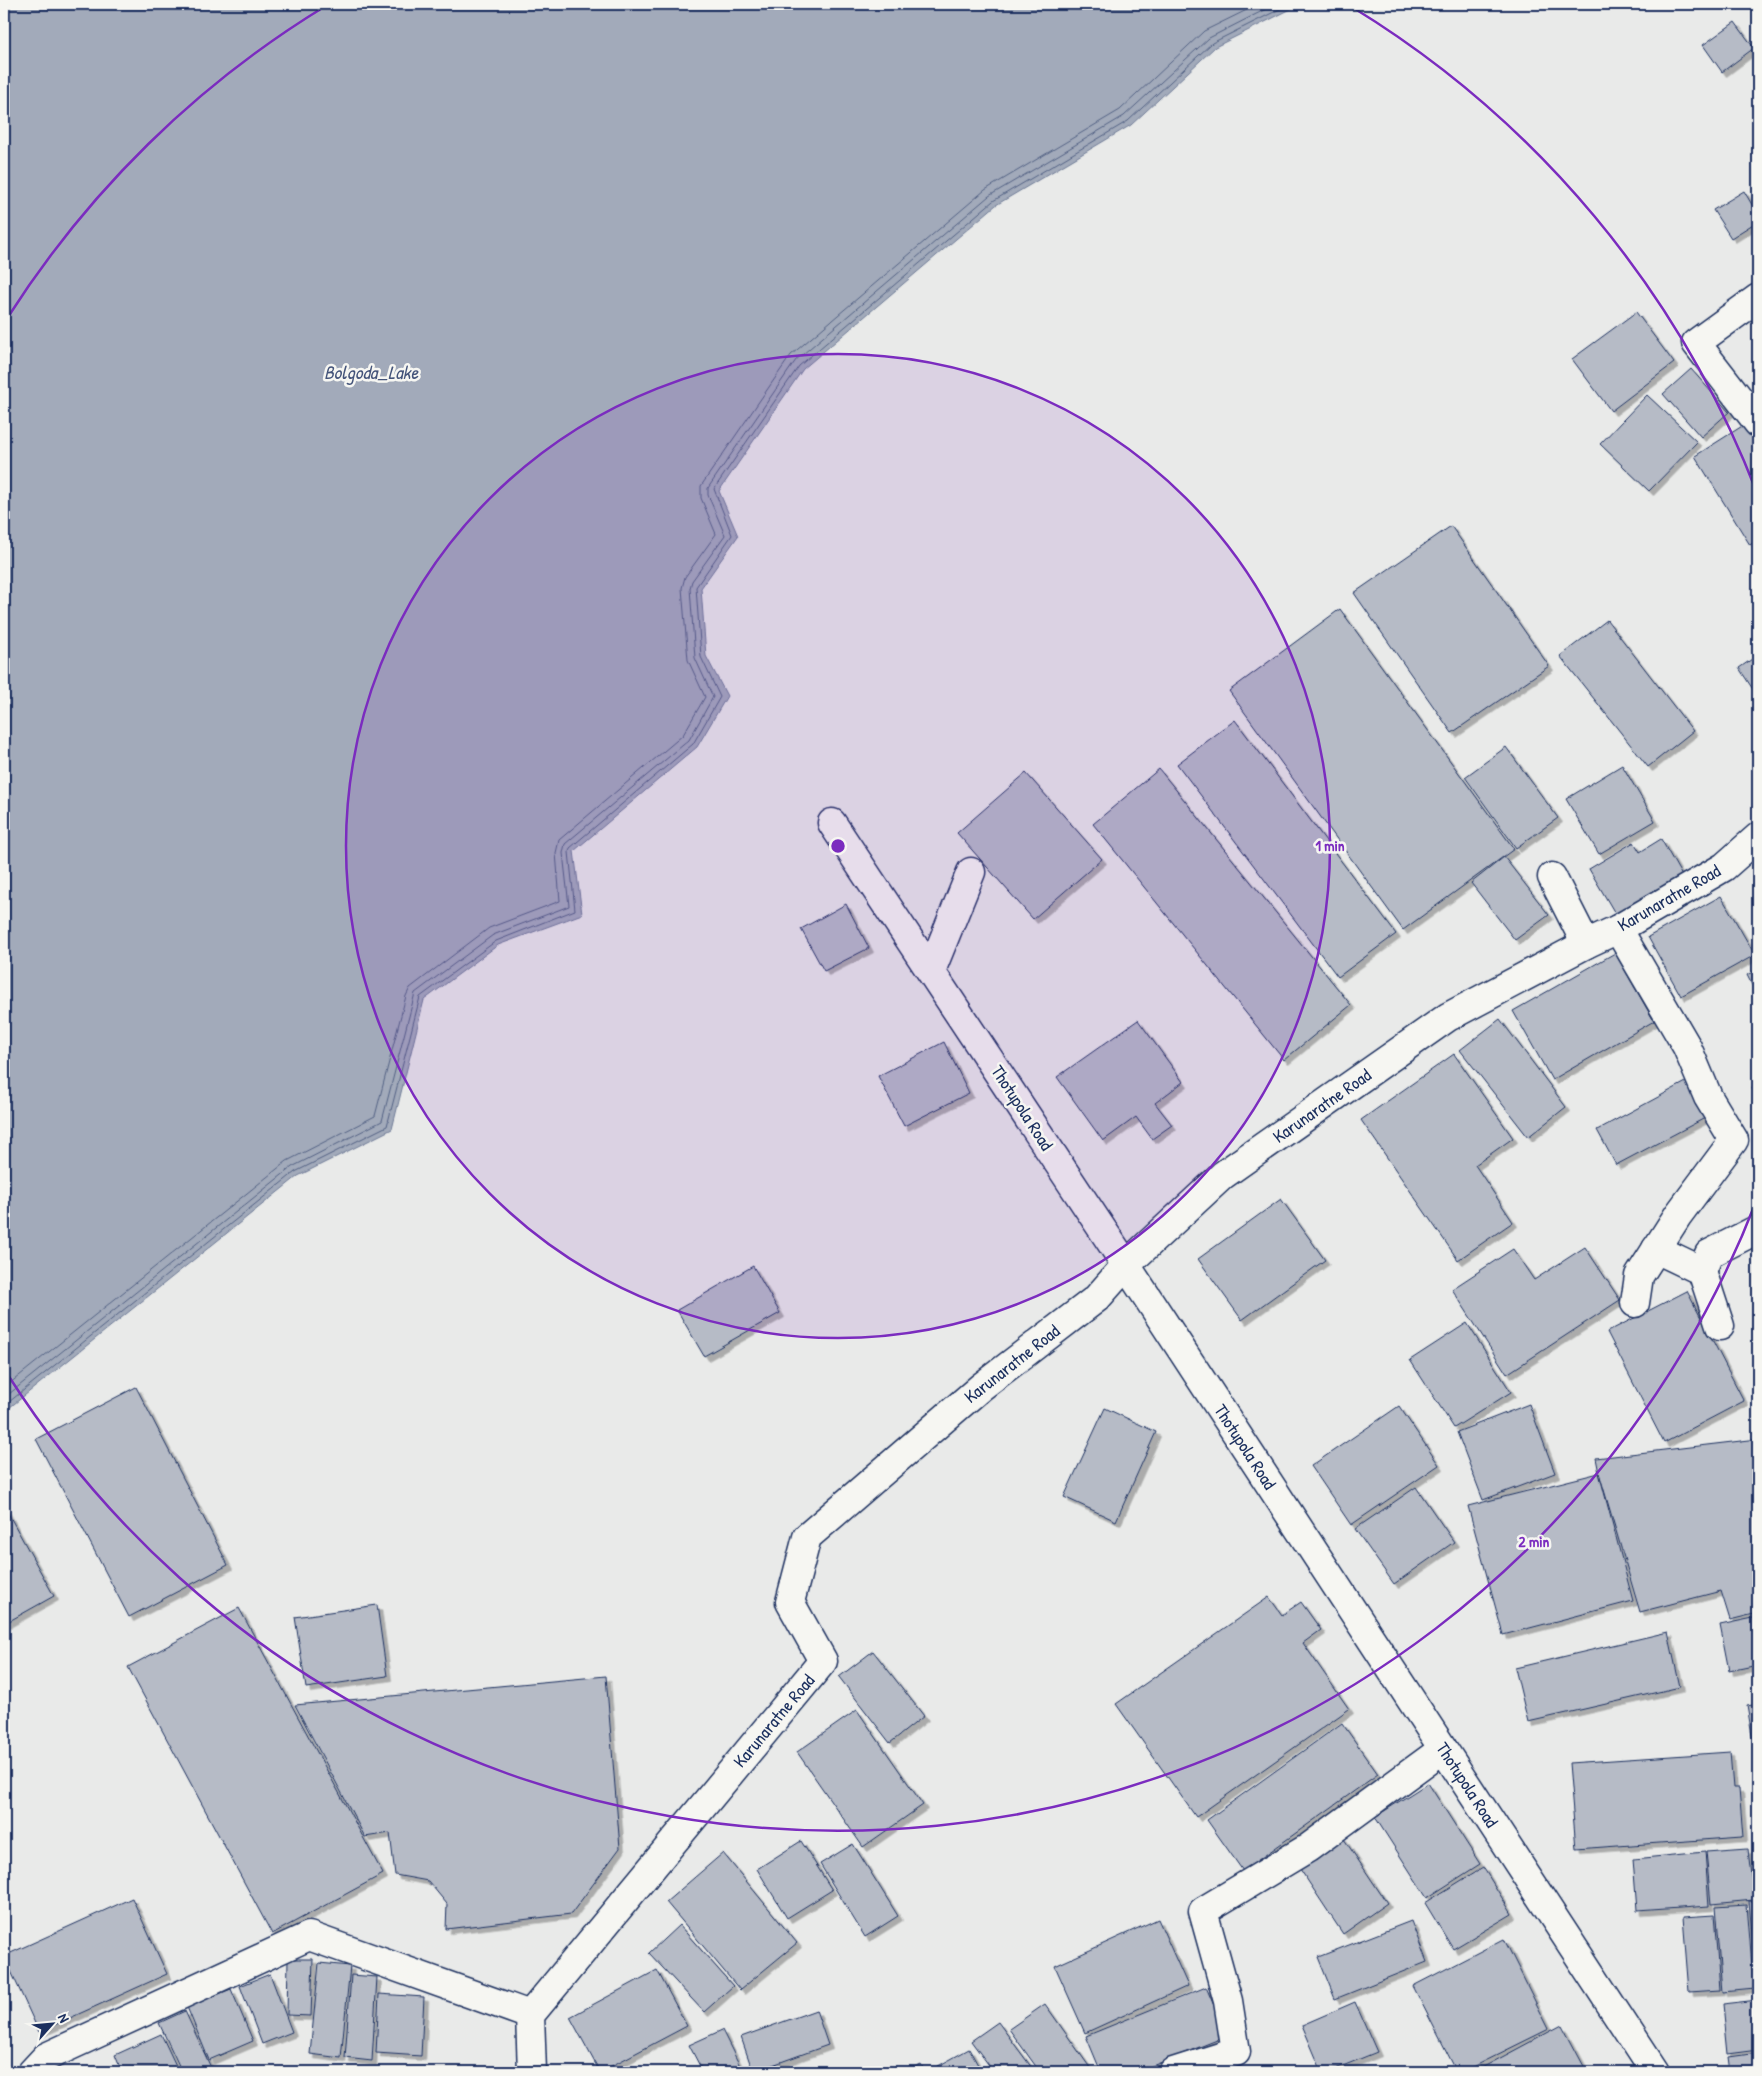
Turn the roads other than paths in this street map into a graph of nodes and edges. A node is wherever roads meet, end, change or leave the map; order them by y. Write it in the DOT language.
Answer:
graph roads {
  1 [pos="1758,298"];
  2 [pos="1758,423"];
  3 [pos="832,823"];
  4 [pos="1758,837"];
  5 [pos="971,872"];
  6 [pos="1552,878"];
  7 [pos="1618,929"];
  8 [pos="1586,944"];
  9 [pos="931,971"];
  10 [pos="1758,1229"];
  11 [pos="1656,1249"];
  12 [pos="1126,1265"];
  13 [pos="1702,1272"];
  14 [pos="1635,1303"];
  15 [pos="1720,1326"];
  16 [pos="1443,1749"];
  17 [pos="530,2016"];
  18 [pos="32,2072"];
  19 [pos="532,2072"];
  20 [pos="1173,2072"];
  21 [pos="1655,2072"];
  1 -- 2 [label="street"];
  3 -- 9 [label="street, Thotupola Road"];
  4 -- 7 [label="street, Karunaratne Road"];
  5 -- 9 [label="street"];
  6 -- 8 [label="street"];
  7 -- 8 [label="street, Karunaratne Road"];
  7 -- 11 [label="street"];
  8 -- 12 [label="street, Karunaratne Road"];
  9 -- 12 [label="street, Thotupola Road"];
  10 -- 13 [label="street"];
  11 -- 13 [label="street"];
  11 -- 14 [label="street"];
  12 -- 16 [label="street, Thotupola Road"];
  12 -- 17 [label="street, Karunaratne Road"];
  13 -- 15 [label="street"];
  16 -- 20 [label="street"];
  16 -- 21 [label="street, Thotupola Road"];
  17 -- 18 [label="street"];
  17 -- 19 [label="street"];
}
